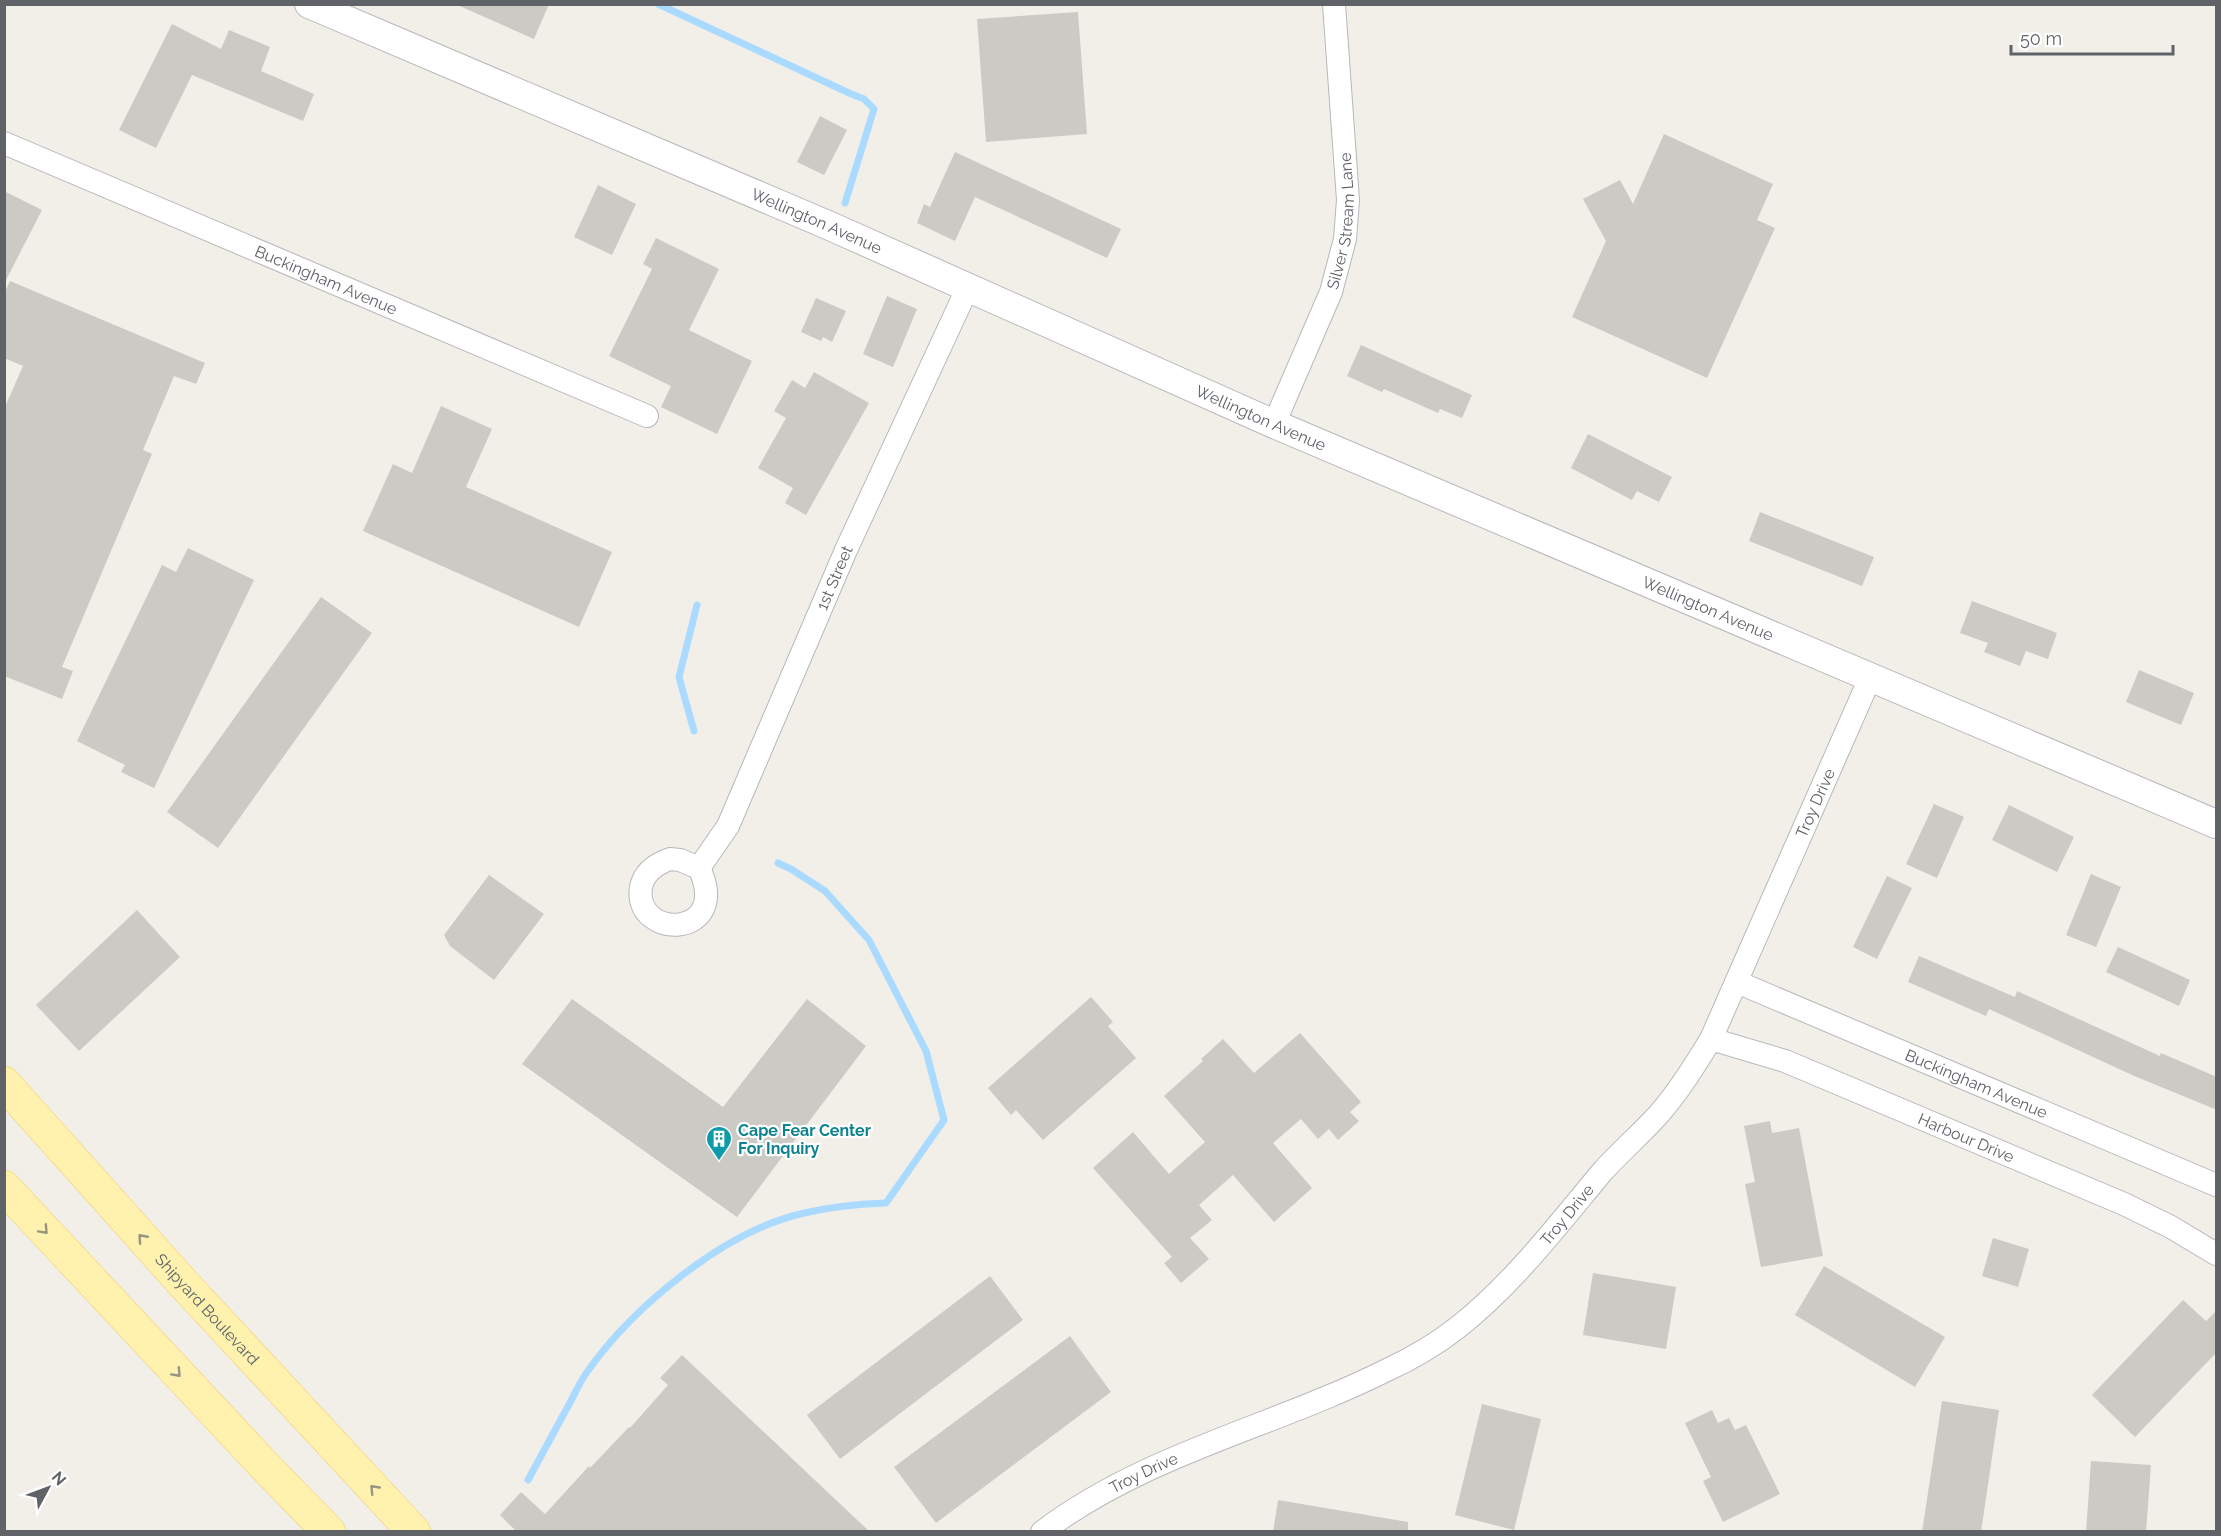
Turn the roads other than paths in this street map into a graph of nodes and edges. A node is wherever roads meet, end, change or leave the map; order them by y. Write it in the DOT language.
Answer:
graph roads {
  1 [pos="309,4"];
  2 [pos="1334,4"];
  3 [pos="4,143"];
  4 [pos="968,287"];
  5 [pos="647,416"];
  6 [pos="1274,424"];
  7 [pos="1870,678"];
  8 [pos="2217,824"];
  9 [pos="699,868"];
  10 [pos="1737,982"];
  11 [pos="1711,1039"];
  12 [pos="4,1083"];
  13 [pos="2217,1185"];
  14 [pos="4,1187"];
  15 [pos="2217,1254"];
  16 [pos="330,1532"];
  17 [pos="414,1532"];
  18 [pos="1042,1532"];
  1 -- 4 [label="street, Wellington Avenue"];
  2 -- 6 [label="street, Silver Stream Lane"];
  3 -- 5 [label="street, Buckingham Avenue"];
  4 -- 6 [label="street, Wellington Avenue"];
  4 -- 9 [label="street, 1st Street"];
  6 -- 7 [label="street, Wellington Avenue"];
  7 -- 8 [label="street, Wellington Avenue"];
  7 -- 10 [label="street, Troy Drive"];
  10 -- 11 [label="street, Troy Drive"];
  10 -- 13 [label="street, Buckingham Avenue"];
  11 -- 15 [label="street, Harbour Drive"];
  11 -- 18 [label="street, Troy Drive"];
  17 -- 12 [label="main road, Shipyard Boulevard, one-way"];
  14 -- 16 [label="main road, one-way"];
}
